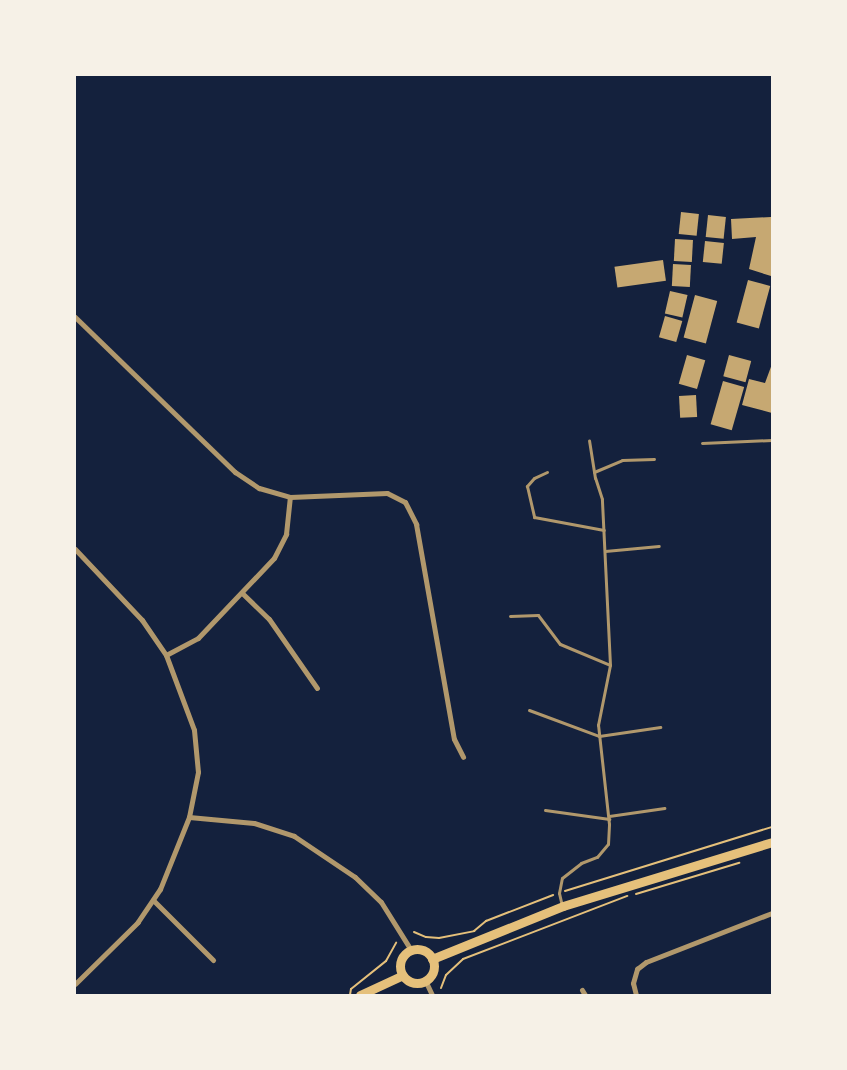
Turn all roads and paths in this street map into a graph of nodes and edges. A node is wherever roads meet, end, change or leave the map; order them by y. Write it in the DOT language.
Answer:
graph roads {
  1 [pos="75,317"];
  2 [pos="589,440"];
  3 [pos="772,440"];
  4 [pos="702,443"];
  5 [pos="654,459"];
  6 [pos="547,472"];
  7 [pos="594,472"];
  8 [pos="290,497"];
  9 [pos="604,530"];
  10 [pos="659,546"];
  11 [pos="75,549"];
  12 [pos="605,551"];
  13 [pos="242,593"];
  14 [pos="510,616"];
  15 [pos="166,655"];
  16 [pos="610,666"];
  17 [pos="317,688"];
  18 [pos="529,710"];
  19 [pos="660,727"];
  20 [pos="599,736"];
  21 [pos="463,757"];
  22 [pos="664,808"];
  23 [pos="545,810"];
  24 [pos="189,817"];
  25 [pos="609,818"];
  26 [pos="772,826"];
  27 [pos="772,842"];
  28 [pos="745,860"];
  29 [pos="559,893"];
  30 [pos="153,900"];
  31 [pos="563,906"];
  32 [pos="772,913"];
  33 [pos="483,928"];
  34 [pos="474,931"];
  35 [pos="414,932"];
  36 [pos="396,944"];
  37 [pos="411,950"];
  38 [pos="432,958"];
  39 [pos="213,960"];
  40 [pos="403,975"];
  41 [pos="426,980"];
  42 [pos="75,984"];
  43 [pos="441,988"];
  44 [pos="351,989"];
  45 [pos="360,995"];
  46 [pos="392,995"];
  47 [pos="415,995"];
  48 [pos="432,995"];
  49 [pos="636,995"];
  1 -- 8 [label="street"];
  2 -- 7 [label="lane"];
  3 -- 4 [label="lane"];
  5 -- 7 [label="lane"];
  6 -- 9 [label="lane"];
  7 -- 9 [label="lane"];
  8 -- 13 [label="street"];
  8 -- 21 [label="street"];
  9 -- 12 [label="lane"];
  10 -- 12 [label="lane"];
  11 -- 15 [label="street"];
  12 -- 16 [label="lane"];
  13 -- 15 [label="street"];
  13 -- 17 [label="street"];
  14 -- 16 [label="lane"];
  15 -- 24 [label="street"];
  16 -- 20 [label="lane"];
  18 -- 20 [label="lane"];
  19 -- 20 [label="lane"];
  20 -- 25 [label="lane"];
  22 -- 25 [label="lane"];
  23 -- 25 [label="lane"];
  24 -- 30 [label="street"];
  24 -- 37 [label="street"];
  25 -- 29 [label="lane"];
  26 -- 29 [label="path"];
  27 -- 31 [label="main road"];
  28 -- 43 [label="path"];
  29 -- 31 [label="lane"];
  29 -- 34 [label="path"];
  30 -- 39 [label="street"];
  30 -- 42 [label="street"];
  31 -- 38 [label="main road"];
  32 -- 49 [label="street"];
  33 -- 34 [label="path"];
  34 -- 35 [label="path"];
  36 -- 44 [label="path"];
  37 -- 38 [label="main road"];
  37 -- 40 [label="main road"];
  38 -- 41 [label="main road"];
  40 -- 41 [label="main road"];
  40 -- 45 [label="main road"];
  41 -- 48 [label="street"];
  46 -- 47 [label="path"];
}
